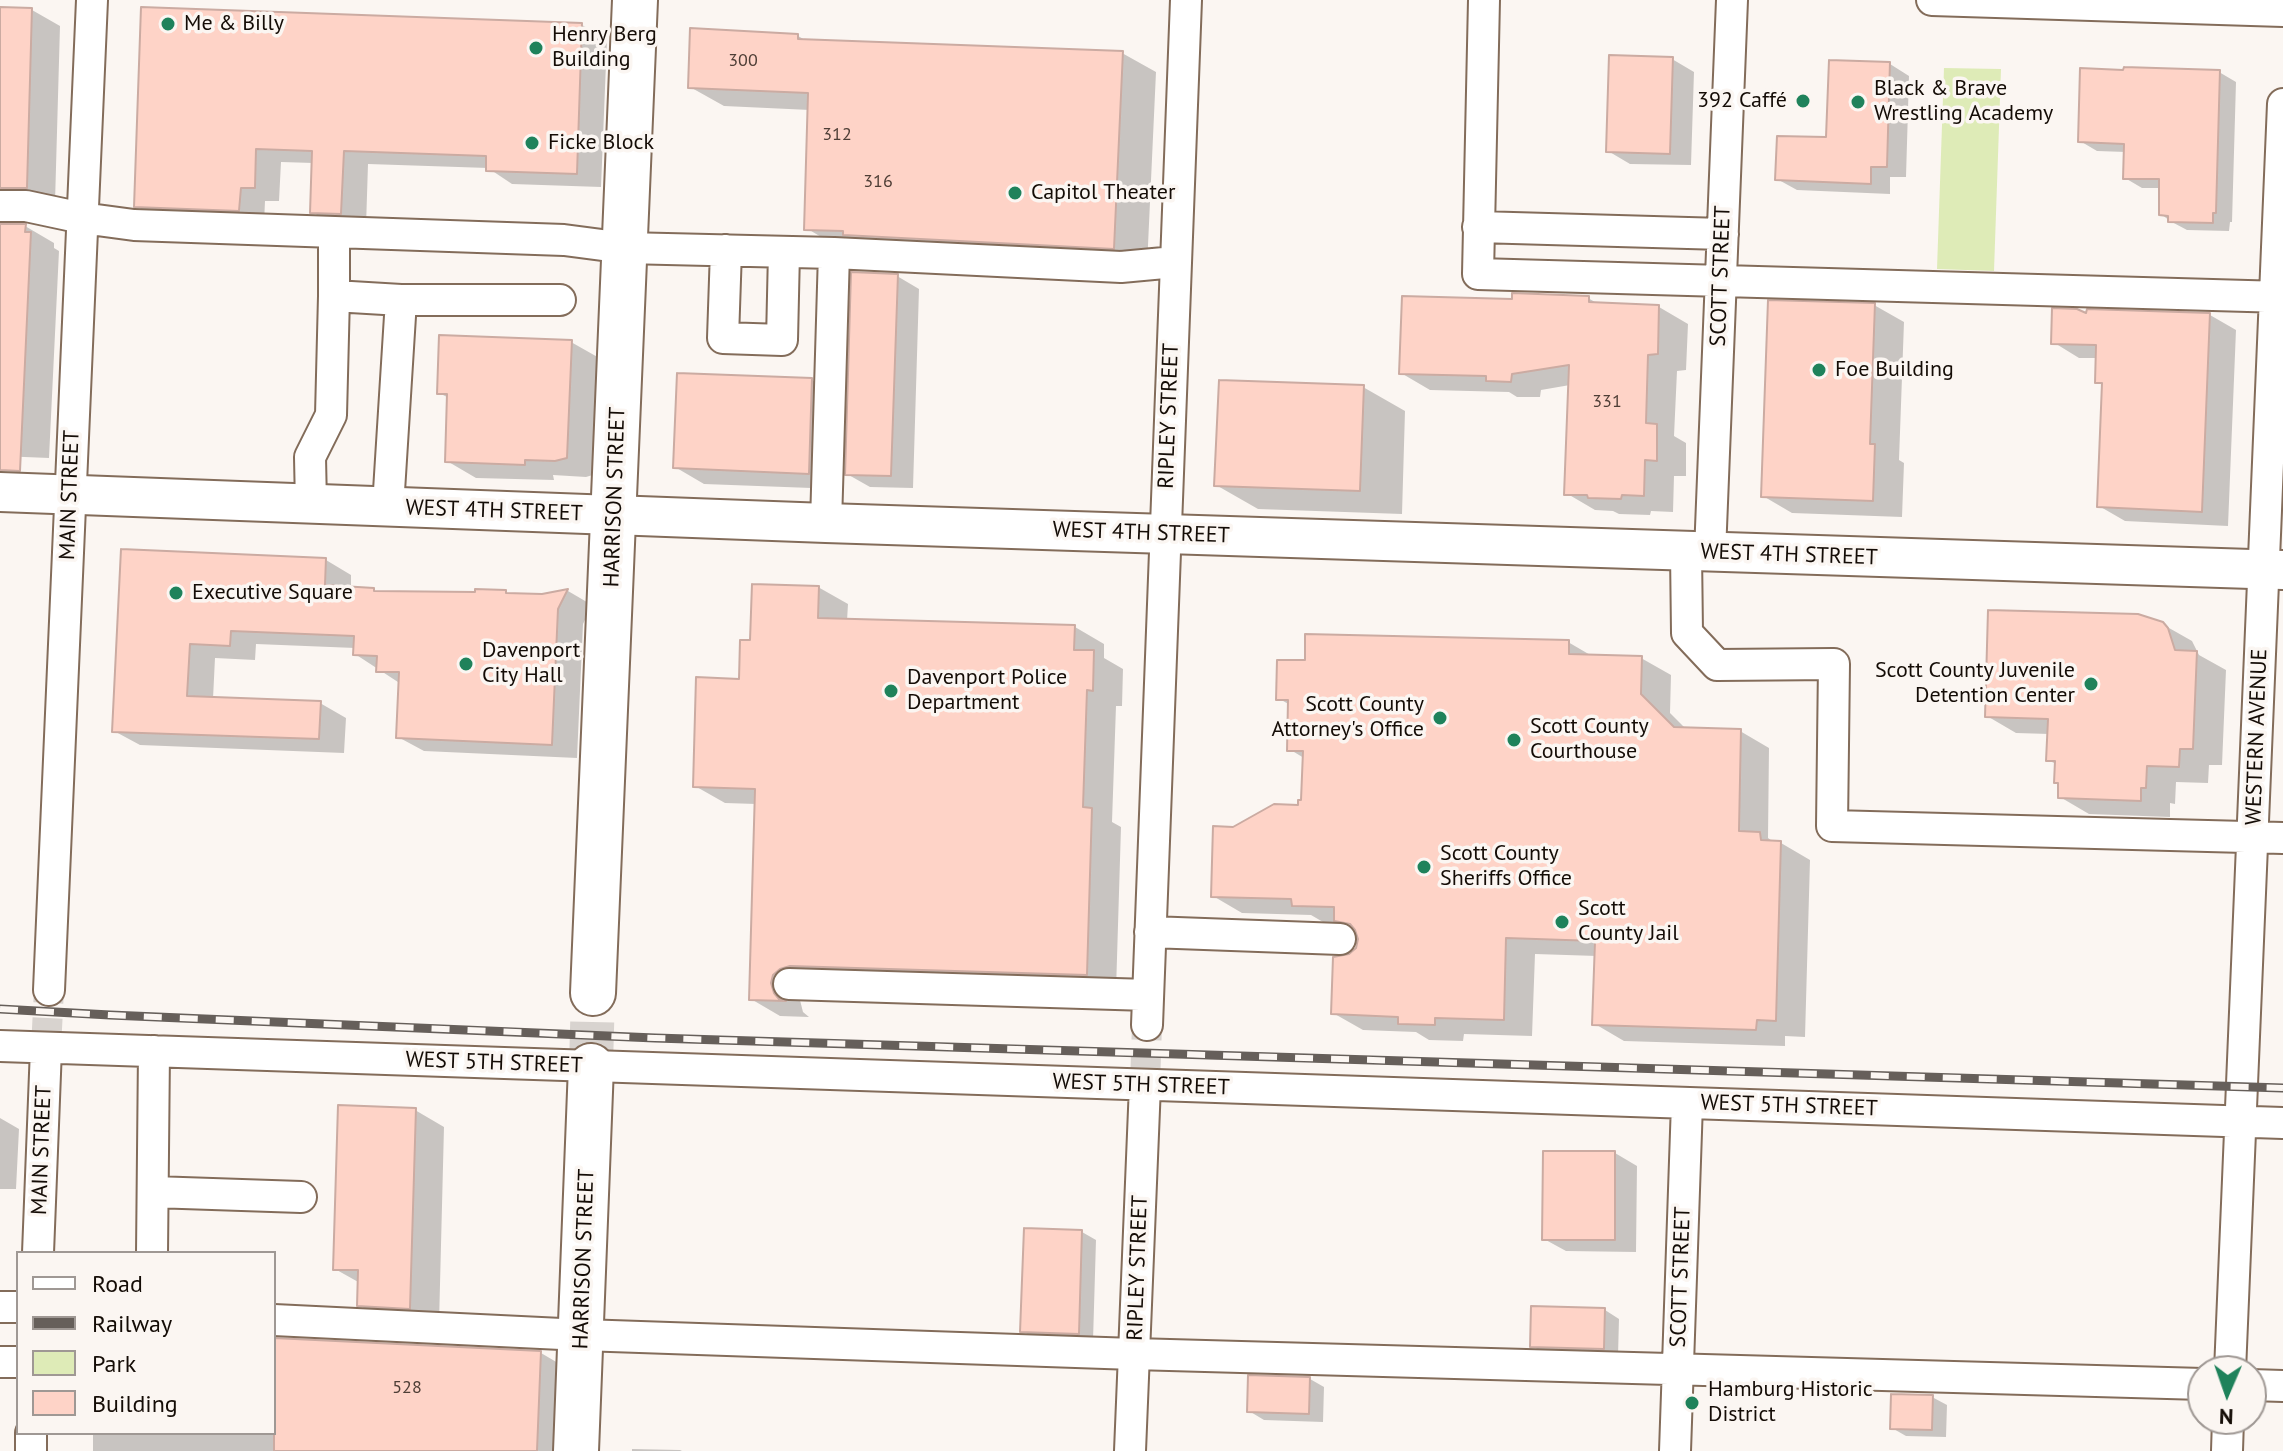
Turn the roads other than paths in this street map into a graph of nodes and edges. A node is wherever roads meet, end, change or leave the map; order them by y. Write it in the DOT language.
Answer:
graph roads {
  1 [pos="92,0"];
  2 [pos="635,0"];
  3 [pos="1186,0"];
  4 [pos="1484,0"];
  5 [pos="1732,0"];
  6 [pos="1932,0"];
  7 [pos="1959,0"];
  8 [pos="2283,11"];
  9 [pos="2283,104"];
  10 [pos="0,206"];
  11 [pos="82,218"];
  12 [pos="1478,227"];
  13 [pos="334,232"];
  14 [pos="1723,234"];
  15 [pos="625,248"];
  16 [pos="726,250"];
  17 [pos="784,252"];
  18 [pos="834,253"];
  19 [pos="1175,262"];
  20 [pos="1721,280"];
  21 [pos="334,296"];
  22 [pos="2279,297"];
  23 [pos="401,300"];
  24 [pos="560,300"];
  25 [pos="0,492"];
  26 [pos="70,495"];
  27 [pos="311,505"];
  28 [pos="388,507"];
  29 [pos="614,515"];
  30 [pos="826,523"];
  31 [pos="1165,534"];
  32 [pos="1698,552"];
  33 [pos="2273,569"];
  34 [pos="2252,837"];
  35 [pos="2283,838"];
  36 [pos="1150,932"];
  37 [pos="1340,939"];
  38 [pos="789,984"];
  39 [pos="49,990"];
  40 [pos="593,993"];
  41 [pos="0,1046"];
  42 [pos="46,1048"];
  43 [pos="154,1051"];
  44 [pos="591,1066"];
  45 [pos="1145,1085"];
  46 [pos="1687,1103"];
  47 [pos="2241,1121"];
  48 [pos="2283,1123"];
  49 [pos="153,1192"];
  50 [pos="301,1197"];
  51 [pos="38,1251"];
  52 [pos="152,1251"];
  53 [pos="276,1320"];
  54 [pos="582,1335"];
  55 [pos="1134,1354"];
  56 [pos="2231,1355"];
  57 [pos="1678,1368"];
  58 [pos="2187,1384"];
  59 [pos="576,1451"];
  60 [pos="1130,1451"];
  61 [pos="1675,1451"];
  1 -- 11 [label="street, MAIN STREET"];
  2 -- 15 [label="highway, HARRISON STREET"];
  3 -- 19 [label="street, RIPLEY STREET"];
  4 -- 12 [label="street"];
  5 -- 14 [label="street, SCOTT STREET"];
  6 -- 7 [label="street"];
  7 -- 8 [label="street"];
  9 -- 22 [label="street, WESTERN AVENUE"];
  10 -- 11 [label="street"];
  11 -- 13 [label="street"];
  11 -- 26 [label="street, MAIN STREET"];
  12 -- 14 [label="street"];
  12 -- 20 [label="street"];
  13 -- 15 [label="street"];
  13 -- 21 [label="street"];
  14 -- 20 [label="street, SCOTT STREET"];
  15 -- 16 [label="street"];
  15 -- 29 [label="highway, HARRISON STREET"];
  16 -- 17 [label="street"];
  16 -- 17 [label="street"];
  17 -- 18 [label="street"];
  18 -- 19 [label="street"];
  18 -- 30 [label="street"];
  19 -- 31 [label="street, RIPLEY STREET"];
  20 -- 22 [label="street"];
  20 -- 32 [label="street, SCOTT STREET"];
  21 -- 23 [label="street"];
  21 -- 27 [label="street"];
  22 -- 33 [label="street, WESTERN AVENUE"];
  23 -- 24 [label="street"];
  23 -- 28 [label="street"];
  25 -- 26 [label="main road, WEST 4TH STREET"];
  26 -- 27 [label="main road, WEST 4TH STREET"];
  26 -- 39 [label="street, MAIN STREET"];
  27 -- 28 [label="main road, WEST 4TH STREET"];
  28 -- 29 [label="main road, WEST 4TH STREET"];
  29 -- 30 [label="main road, WEST 4TH STREET"];
  29 -- 40 [label="highway, HARRISON STREET"];
  30 -- 31 [label="main road, WEST 4TH STREET"];
  31 -- 32 [label="main road, WEST 4TH STREET"];
  31 -- 36 [label="street, RIPLEY STREET"];
  32 -- 33 [label="main road, WEST 4TH STREET"];
  32 -- 34 [label="street, SCOTT STREET"];
  33 -- 34 [label="street, WESTERN AVENUE"];
  34 -- 35 [label="street"];
  34 -- 47 [label="street, WESTERN AVENUE"];
  36 -- 37 [label="street"];
  36 -- 38 [label="street, RIPLEY STREET"];
  41 -- 42 [label="street, WEST 5TH STREET"];
  42 -- 43 [label="street, WEST 5TH STREET"];
  42 -- 51 [label="street, MAIN STREET"];
  43 -- 44 [label="street, WEST 5TH STREET"];
  43 -- 49 [label="street"];
  44 -- 45 [label="street, WEST 5TH STREET"];
  44 -- 54 [label="highway, HARRISON STREET"];
  45 -- 46 [label="street, WEST 5TH STREET"];
  45 -- 55 [label="street, RIPLEY STREET"];
  46 -- 47 [label="street, WEST 5TH STREET"];
  46 -- 57 [label="street, SCOTT STREET"];
  47 -- 48 [label="street, WEST 5TH STREET"];
  47 -- 56 [label="street, WESTERN AVENUE"];
  49 -- 50 [label="street"];
  49 -- 52 [label="street"];
  53 -- 54 [label="street"];
  54 -- 55 [label="street"];
  54 -- 59 [label="highway, HARRISON STREET"];
  55 -- 57 [label="street"];
  55 -- 60 [label="street, RIPLEY STREET"];
  57 -- 58 [label="street"];
  57 -- 61 [label="street, SCOTT STREET"];
}
